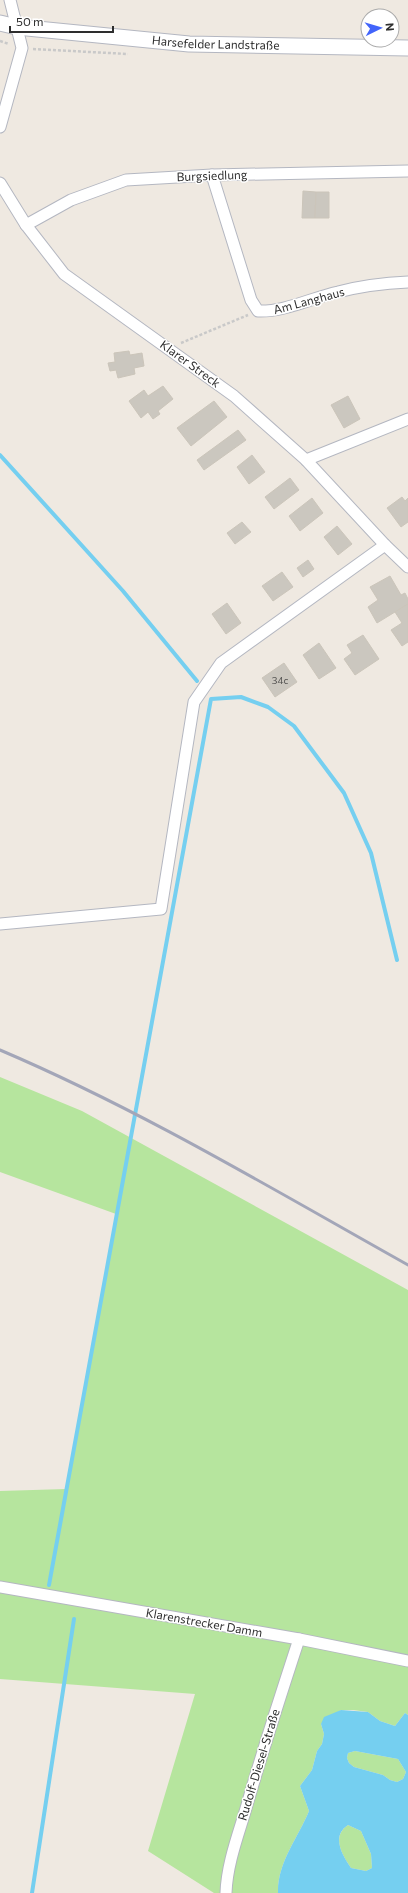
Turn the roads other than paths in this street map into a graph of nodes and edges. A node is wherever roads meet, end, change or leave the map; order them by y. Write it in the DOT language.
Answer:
graph roads {
  1 [pos="10,0"];
  2 [pos="0,23"];
  3 [pos="16,27"];
  4 [pos="408,48"];
  5 [pos="0,127"];
  6 [pos="408,170"];
  7 [pos="212,175"];
  8 [pos="0,183"];
  9 [pos="26,225"];
  10 [pos="408,282"];
  11 [pos="408,419"];
  12 [pos="306,460"];
  13 [pos="385,545"];
  14 [pos="408,566"];
  15 [pos="0,924"];
  16 [pos="0,1587"];
  17 [pos="299,1639"];
  18 [pos="408,1661"];
  19 [pos="226,1893"];
  1 -- 3 [label="street"];
  2 -- 3 [label="main road, Harsefelder Landstraße"];
  3 -- 4 [label="main road, Harsefelder Landstraße"];
  3 -- 5 [label="street"];
  6 -- 7 [label="street, Burgsiedlung"];
  7 -- 9 [label="street, Burgsiedlung"];
  7 -- 10 [label="street, Am Langhaus"];
  8 -- 9 [label="street, Klarer Streck"];
  9 -- 12 [label="street, Klarer Streck"];
  11 -- 12 [label="street"];
  12 -- 13 [label="street, Klarer Streck"];
  13 -- 14 [label="street, Klarer Streck"];
  13 -- 15 [label="street"];
  16 -- 17 [label="street, Klarenstrecker Damm"];
  17 -- 18 [label="street, Klarenstrecker Damm"];
  17 -- 19 [label="street, Rudolf-Diesel-Straße"];
}
